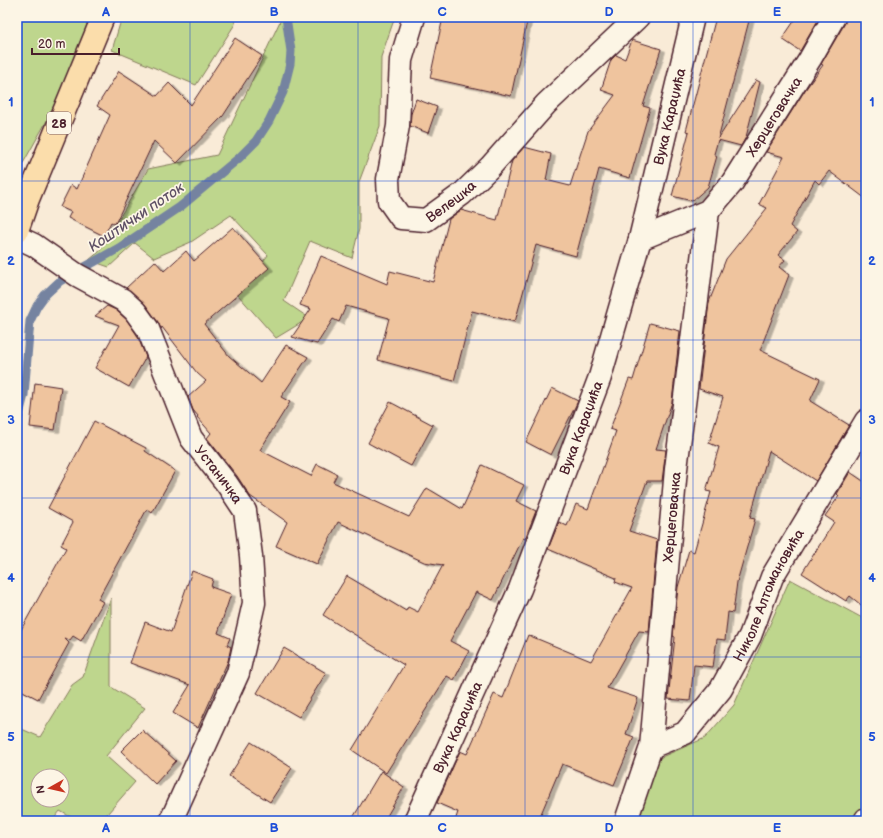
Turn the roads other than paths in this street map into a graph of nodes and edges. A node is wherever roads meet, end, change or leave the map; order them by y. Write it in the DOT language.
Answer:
graph roads {
  1 [pos="103,17"];
  2 [pos="414,17"];
  3 [pos="638,17"];
  4 [pos="693,17"];
  5 [pos="834,17"];
  6 [pos="708,211"];
  7 [pos="17,230"];
  8 [pos="17,236"];
  9 [pos="640,239"];
  10 [pos="866,421"];
  11 [pos="651,747"];
  12 [pos="170,821"];
  13 [pos="415,821"];
  14 [pos="626,821"];
  1 -- 7 [label="main road, 28"];
  2 -- 3 [label="street, Велешка"];
  4 -- 9 [label="street, Вука Караџића"];
  5 -- 6 [label="street, Херцеговачка"];
  6 -- 9 [label="street, Херцеговачка"];
  6 -- 11 [label="street, Херцеговачка"];
  8 -- 12 [label="street, Устаничка"];
  9 -- 13 [label="street, Вука Караџића"];
  10 -- 11 [label="street, Николе Алтомановића"];
  11 -- 14 [label="street, Херцеговачка"];
}
